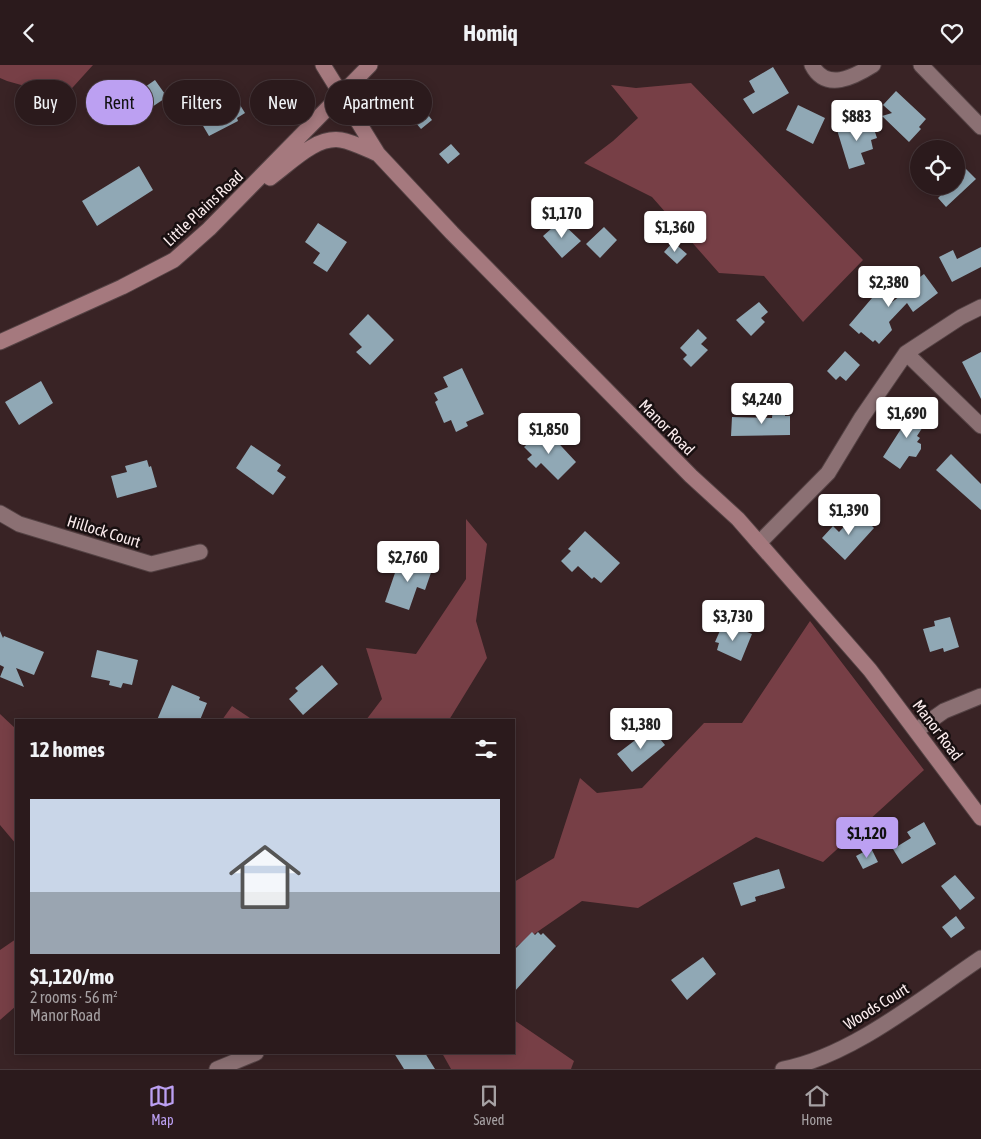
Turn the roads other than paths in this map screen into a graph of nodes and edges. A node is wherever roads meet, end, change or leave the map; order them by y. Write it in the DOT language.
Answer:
graph roads {
  1 [pos="323,65"];
  2 [pos="370,65"];
  3 [pos="812,65"];
  4 [pos="873,65"];
  5 [pos="921,65"];
  6 [pos="332,80"];
  7 [pos="356,80"];
  8 [pos="325,112"];
  9 [pos="360,125"];
  10 [pos="981,127"];
  11 [pos="378,154"];
  12 [pos="242,196"];
  13 [pos="981,307"];
  14 [pos="1,340"];
  15 [pos="906,353"];
  16 [pos="981,426"];
  17 [pos="0,513"];
  18 [pos="759,543"];
  19 [pos="200,552"];
  20 [pos="981,696"];
  21 [pos="917,730"];
  22 [pos="981,818"];
  23 [pos="981,958"];
  24 [pos="254,1054"];
  25 [pos="217,1069"];
  26 [pos="783,1069"];
  1 -- 6 [label="street, Manor Road"];
  2 -- 7 [label="street, Little Plains Road"];
  3 -- 4 [label="street"];
  5 -- 10 [label="street"];
  8 -- 12 [label="street, Little Plains Road"];
  9 -- 11 [label="street, Manor Road"];
  11 -- 12 [label="street"];
  11 -- 18 [label="street, Manor Road"];
  12 -- 14 [label="street, Little Plains Road"];
  13 -- 15 [label="street"];
  15 -- 16 [label="street"];
  15 -- 18 [label="street"];
  17 -- 19 [label="street, Hillock Court"];
  18 -- 21 [label="street, Manor Road"];
  20 -- 21 [label="street"];
  21 -- 22 [label="street, Manor Road"];
  23 -- 26 [label="street, Woods Court"];
  24 -- 25 [label="street"];
}
